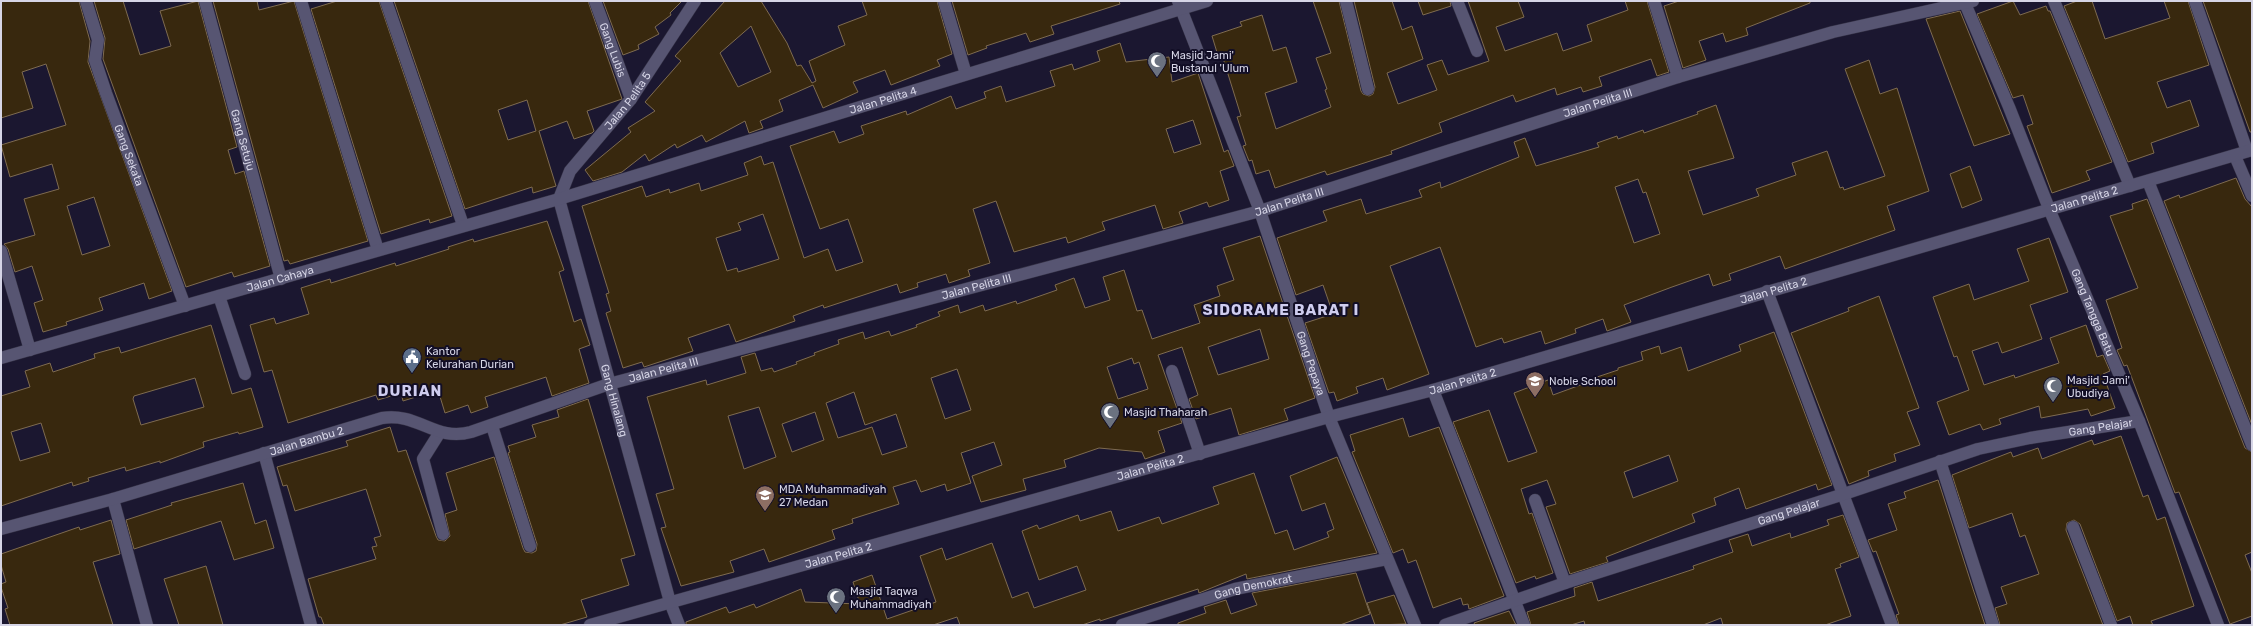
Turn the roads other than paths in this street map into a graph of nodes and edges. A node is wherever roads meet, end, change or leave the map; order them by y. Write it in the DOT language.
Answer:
graph roads {
  1 [pos="86,1"];
  2 [pos="205,1"];
  3 [pos="301,1"];
  4 [pos="386,1"];
  5 [pos="595,1"];
  6 [pos="695,1"];
  7 [pos="944,1"];
  8 [pos="1207,1"];
  9 [pos="1346,1"];
  10 [pos="1457,1"];
  11 [pos="1654,1"];
  12 [pos="2054,1"];
  13 [pos="2195,1"];
  14 [pos="1968,2"];
  15 [pos="1179,5"];
  16 [pos="1478,50"];
  17 [pos="966,74"];
  18 [pos="1678,77"];
  19 [pos="1368,89"];
  20 [pos="631,99"];
  21 [pos="2245,152"];
  22 [pos="2148,181"];
  23 [pos="2130,186"];
  24 [pos="2252,196"];
  25 [pos="559,199"];
  26 [pos="1260,211"];
  27 [pos="2050,211"];
  28 [pos="463,225"];
  29 [pos="378,250"];
  30 [pos="1,251"];
  31 [pos="281,279"];
  32 [pos="1767,291"];
  33 [pos="219,296"];
  34 [pos="185,306"];
  35 [pos="30,350"];
  36 [pos="1,358"];
  37 [pos="1172,371"];
  38 [pos="245,374"];
  39 [pos="608,384"];
  40 [pos="1433,390"];
  41 [pos="1329,417"];
  42 [pos="2139,421"];
  43 [pos="492,426"];
  44 [pos="440,432"];
  45 [pos="2252,445"];
  46 [pos="264,453"];
  47 [pos="1200,454"];
  48 [pos="1940,461"];
  49 [pos="1844,494"];
  50 [pos="113,499"];
  51 [pos="1535,500"];
  52 [pos="2073,527"];
  53 [pos="1,529"];
  54 [pos="443,534"];
  55 [pos="530,546"];
  56 [pos="1387,559"];
  57 [pos="1565,583"];
  58 [pos="1515,600"];
  59 [pos="670,602"];
  60 [pos="147,625"];
  61 [pos="311,625"];
  62 [pos="590,625"];
  63 [pos="678,625"];
  64 [pos="1122,625"];
  65 [pos="1415,625"];
  66 [pos="1445,625"];
  67 [pos="1524,625"];
  68 [pos="1892,625"];
  69 [pos="1993,625"];
  70 [pos="2111,625"];
  71 [pos="2218,625"];
  1 -- 34 [label="street, Gang Sekata"];
  2 -- 31 [label="street, Gang Setuju"];
  3 -- 29 [label="street"];
  4 -- 28 [label="street"];
  5 -- 20 [label="street, Gang Lubis"];
  6 -- 20 [label="street, Jalan Pelita 5"];
  7 -- 17 [label="street"];
  8 -- 15 [label="street, Jalan Pelita 4"];
  9 -- 19 [label="street"];
  10 -- 16 [label="street"];
  11 -- 18 [label="street"];
  12 -- 23 [label="street"];
  13 -- 21 [label="street"];
  14 -- 18 [label="street, Jalan Pelita III"];
  14 -- 27 [label="street, Gang Tangga Batu"];
  15 -- 17 [label="street, Jalan Pelita 4"];
  15 -- 26 [label="street, Gang Pepaya"];
  17 -- 25 [label="street, Jalan Pelita 4"];
  18 -- 26 [label="street, Jalan Pelita III"];
  20 -- 25 [label="street, Jalan Pelita 5"];
  21 -- 22 [label="street, Jalan Pelita 2"];
  21 -- 24 [label="street"];
  22 -- 23 [label="street, Jalan Pelita 2"];
  22 -- 45 [label="street"];
  23 -- 27 [label="street, Jalan Pelita 2"];
  25 -- 28 [label="street, Jalan Cahaya"];
  25 -- 39 [label="street, Gang Hinalang"];
  26 -- 39 [label="street, Jalan Pelita III"];
  26 -- 41 [label="street, Gang Pepaya"];
  27 -- 32 [label="street, Jalan Pelita 2"];
  27 -- 42 [label="street, Gang Tangga Batu"];
  28 -- 29 [label="street, Jalan Cahaya"];
  29 -- 31 [label="street, Jalan Cahaya"];
  30 -- 35 [label="street"];
  31 -- 33 [label="street, Jalan Cahaya"];
  32 -- 40 [label="street, Jalan Pelita 2"];
  32 -- 49 [label="street"];
  33 -- 34 [label="street, Jalan Cahaya"];
  33 -- 38 [label="street"];
  34 -- 35 [label="street, Jalan Cahaya"];
  35 -- 36 [label="street, Jalan Cahaya"];
  37 -- 47 [label="street"];
  39 -- 43 [label="street, Jalan Bambu 2"];
  39 -- 59 [label="street, Gang Hinalang"];
  40 -- 41 [label="street, Jalan Pelita 2"];
  40 -- 58 [label="street"];
  41 -- 47 [label="street, Jalan Pelita 2"];
  41 -- 56 [label="street, Gang Pepaya"];
  42 -- 48 [label="street, Gang Pelajar"];
  42 -- 71 [label="street, Gang Tangga Batu"];
  43 -- 44 [label="street, Jalan Bambu 2"];
  43 -- 55 [label="street"];
  44 -- 46 [label="street, Jalan Bambu 2"];
  44 -- 54 [label="street"];
  46 -- 50 [label="street, Jalan Bambu 2"];
  46 -- 61 [label="street"];
  47 -- 59 [label="street, Jalan Pelita 2"];
  48 -- 49 [label="street, Gang Pelajar"];
  48 -- 69 [label="street"];
  49 -- 57 [label="street, Gang Pelajar"];
  49 -- 68 [label="street"];
  50 -- 53 [label="street, Jalan Bambu 2"];
  50 -- 60 [label="street"];
  51 -- 57 [label="street"];
  52 -- 70 [label="street"];
  56 -- 64 [label="street, Gang Demokrat"];
  56 -- 65 [label="street, Gang Pepaya"];
  57 -- 58 [label="street, Gang Pelajar"];
  58 -- 66 [label="street, Gang Pelajar"];
  58 -- 67 [label="street"];
  59 -- 62 [label="street, Jalan Pelita 2"];
  59 -- 63 [label="street, Gang Hinalang"];
}
